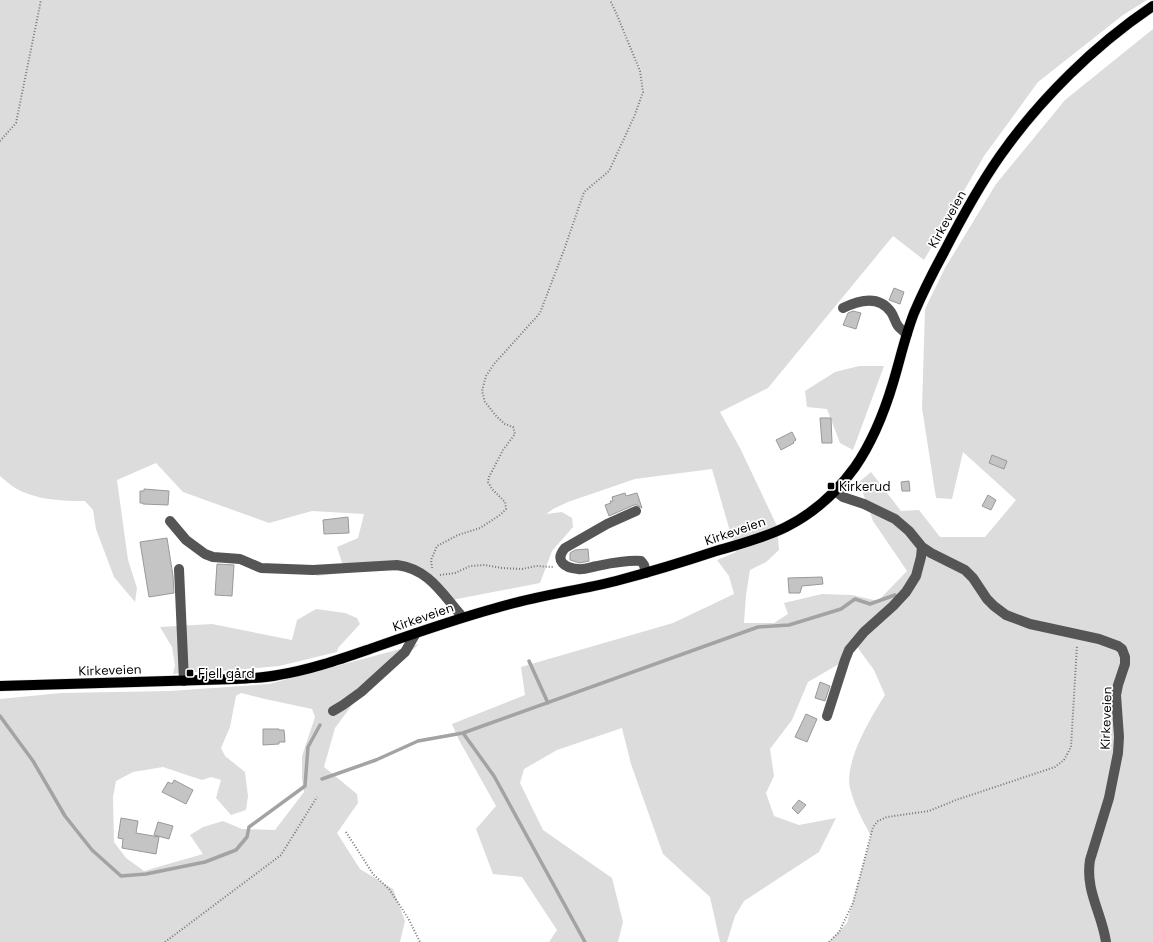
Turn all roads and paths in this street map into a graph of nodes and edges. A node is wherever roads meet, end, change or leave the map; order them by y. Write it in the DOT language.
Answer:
graph roads {
  1 [pos="41,0"];
  2 [pos="610,0"];
  3 [pos="1153,6"];
  4 [pos="0,142"];
  5 [pos="843,308"];
  6 [pos="907,334"];
  7 [pos="835,491"];
  8 [pos="636,511"];
  9 [pos="170,521"];
  10 [pos="922,547"];
  11 [pos="567,567"];
  12 [pos="179,569"];
  13 [pos="646,573"];
  14 [pos="436,579"];
  15 [pos="461,618"];
  16 [pos="416,633"];
  17 [pos="1078,634"];
  18 [pos="184,681"];
  19 [pos="0,686"];
  20 [pos="332,711"];
  21 [pos="827,716"];
  22 [pos="318,797"];
  23 [pos="346,832"];
  24 [pos="165,942"];
  25 [pos="420,942"];
  26 [pos="829,942"];
  27 [pos="1106,942"];
  1 -- 4 [label="path"];
  2 -- 14 [label="path"];
  3 -- 6 [label="main road, Kirkeveien"];
  5 -- 6 [label="street"];
  6 -- 7 [label="main road, Kirkeveien"];
  7 -- 10 [label="street, Kirkeveien"];
  7 -- 13 [label="main road, Kirkeveien"];
  8 -- 11 [label="street"];
  9 -- 14 [label="street"];
  10 -- 17 [label="street, Kirkeveien"];
  10 -- 21 [label="street"];
  11 -- 13 [label="street"];
  11 -- 14 [label="path"];
  12 -- 18 [label="street"];
  13 -- 15 [label="main road, Kirkeveien"];
  14 -- 15 [label="street"];
  15 -- 16 [label="main road, Kirkeveien"];
  16 -- 18 [label="main road, Kirkeveien"];
  16 -- 20 [label="street"];
  17 -- 26 [label="path"];
  17 -- 27 [label="street, Kirkeveien"];
  18 -- 19 [label="main road, Kirkeveien"];
  22 -- 24 [label="path"];
  23 -- 25 [label="path"];
}
